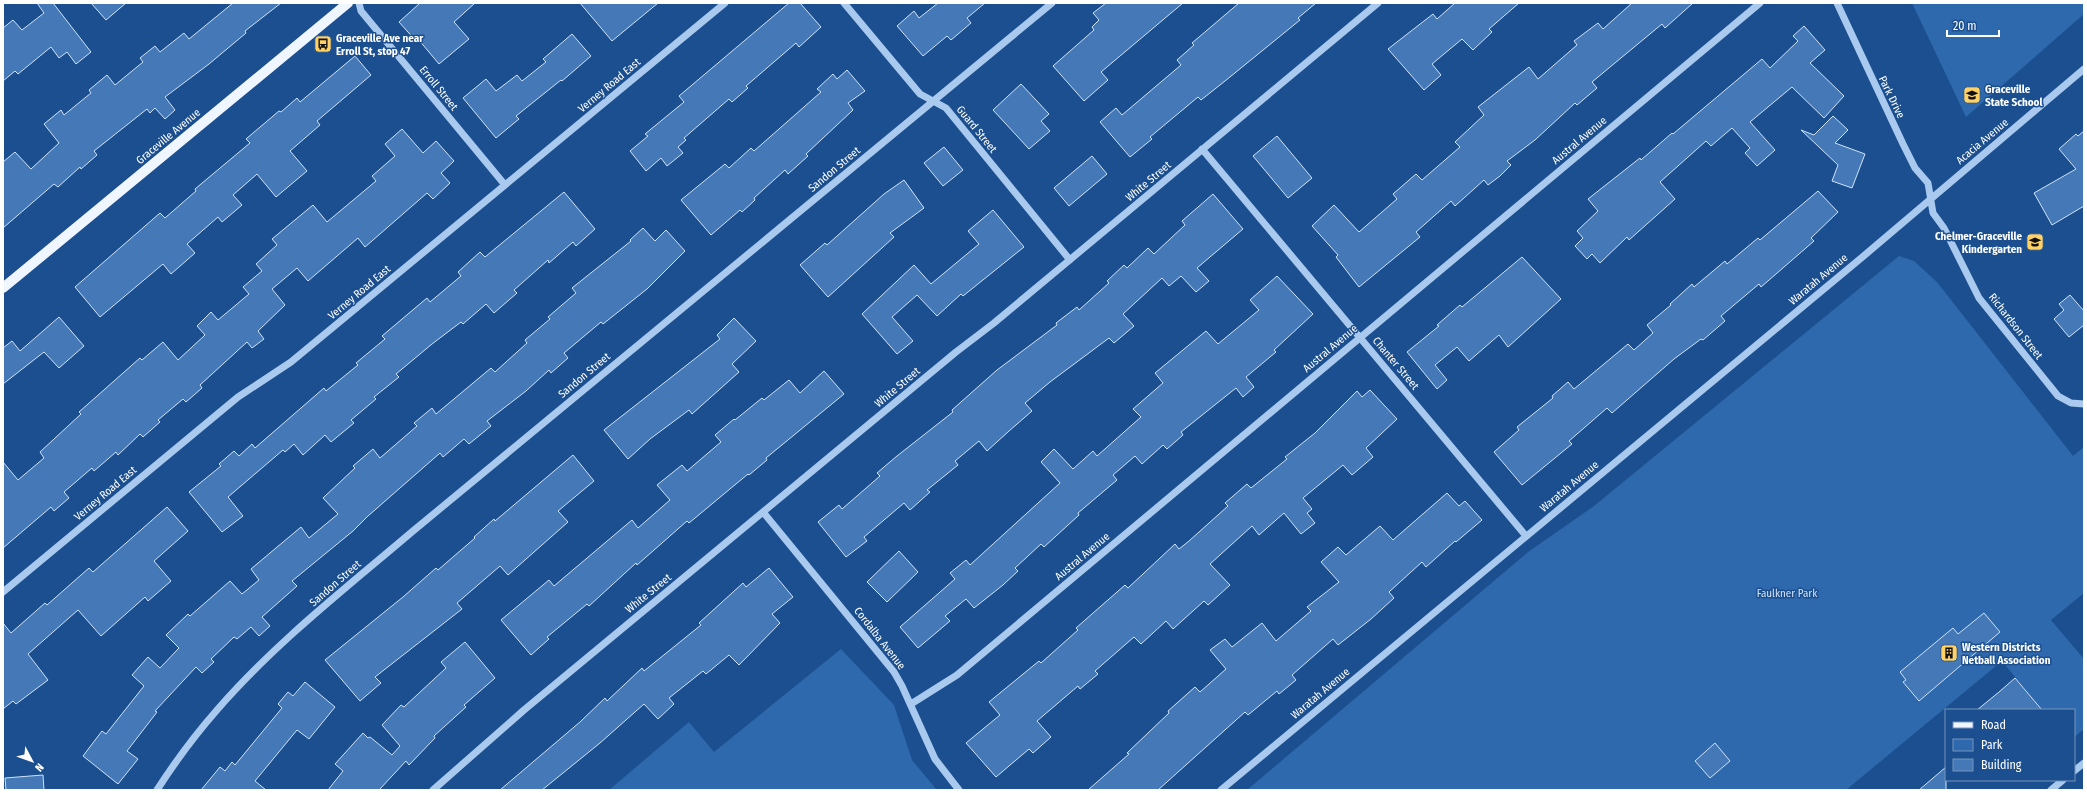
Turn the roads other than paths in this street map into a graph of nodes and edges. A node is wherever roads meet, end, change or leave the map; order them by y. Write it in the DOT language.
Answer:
graph roads {
  1 [pos="348,3"];
  2 [pos="359,3"];
  3 [pos="725,3"];
  4 [pos="844,3"];
  5 [pos="1052,3"];
  6 [pos="1378,3"];
  7 [pos="1760,3"];
  8 [pos="1837,3"];
  9 [pos="2084,69"];
  10 [pos="933,101"];
  11 [pos="1202,149"];
  12 [pos="505,185"];
  13 [pos="1930,198"];
  14 [pos="1070,260"];
  15 [pos="3,288"];
  16 [pos="1360,337"];
  17 [pos="2084,404"];
  18 [pos="763,512"];
  19 [pos="1526,536"];
  20 [pos="3,592"];
  21 [pos="911,704"];
  22 [pos="2084,763"];
  23 [pos="2075,770"];
  24 [pos="2062,781"];
  25 [pos="157,790"];
  26 [pos="433,790"];
  27 [pos="959,790"];
  28 [pos="1221,790"];
  29 [pos="2051,790"];
  1 -- 15 [label="main road, Graceville Avenue"];
  2 -- 12 [label="street, Erroll Street"];
  3 -- 12 [label="street, Verney Road East"];
  4 -- 10 [label="street, Guard Street"];
  5 -- 10 [label="street, Sandon Street"];
  6 -- 11 [label="street, White Street"];
  7 -- 16 [label="street, Austral Avenue"];
  8 -- 13 [label="street, Park Drive"];
  9 -- 13 [label="street, Acacia Avenue"];
  10 -- 14 [label="street, Guard Street"];
  10 -- 25 [label="street, Sandon Street"];
  11 -- 14 [label="street, White Street"];
  11 -- 16 [label="street, Chanter Street"];
  12 -- 20 [label="street, Verney Road East"];
  13 -- 17 [label="street, Richardson Street"];
  13 -- 19 [label="street, Waratah Avenue"];
  14 -- 18 [label="street, White Street"];
  16 -- 19 [label="street, Chanter Street"];
  16 -- 21 [label="street, Austral Avenue"];
  18 -- 21 [label="street, Cordalba Avenue"];
  18 -- 26 [label="street, White Street"];
  19 -- 28 [label="street, Waratah Avenue"];
  21 -- 27 [label="street, Cordalba Avenue"];
  22 -- 23 [label="street"];
  24 -- 29 [label="street"];
}
